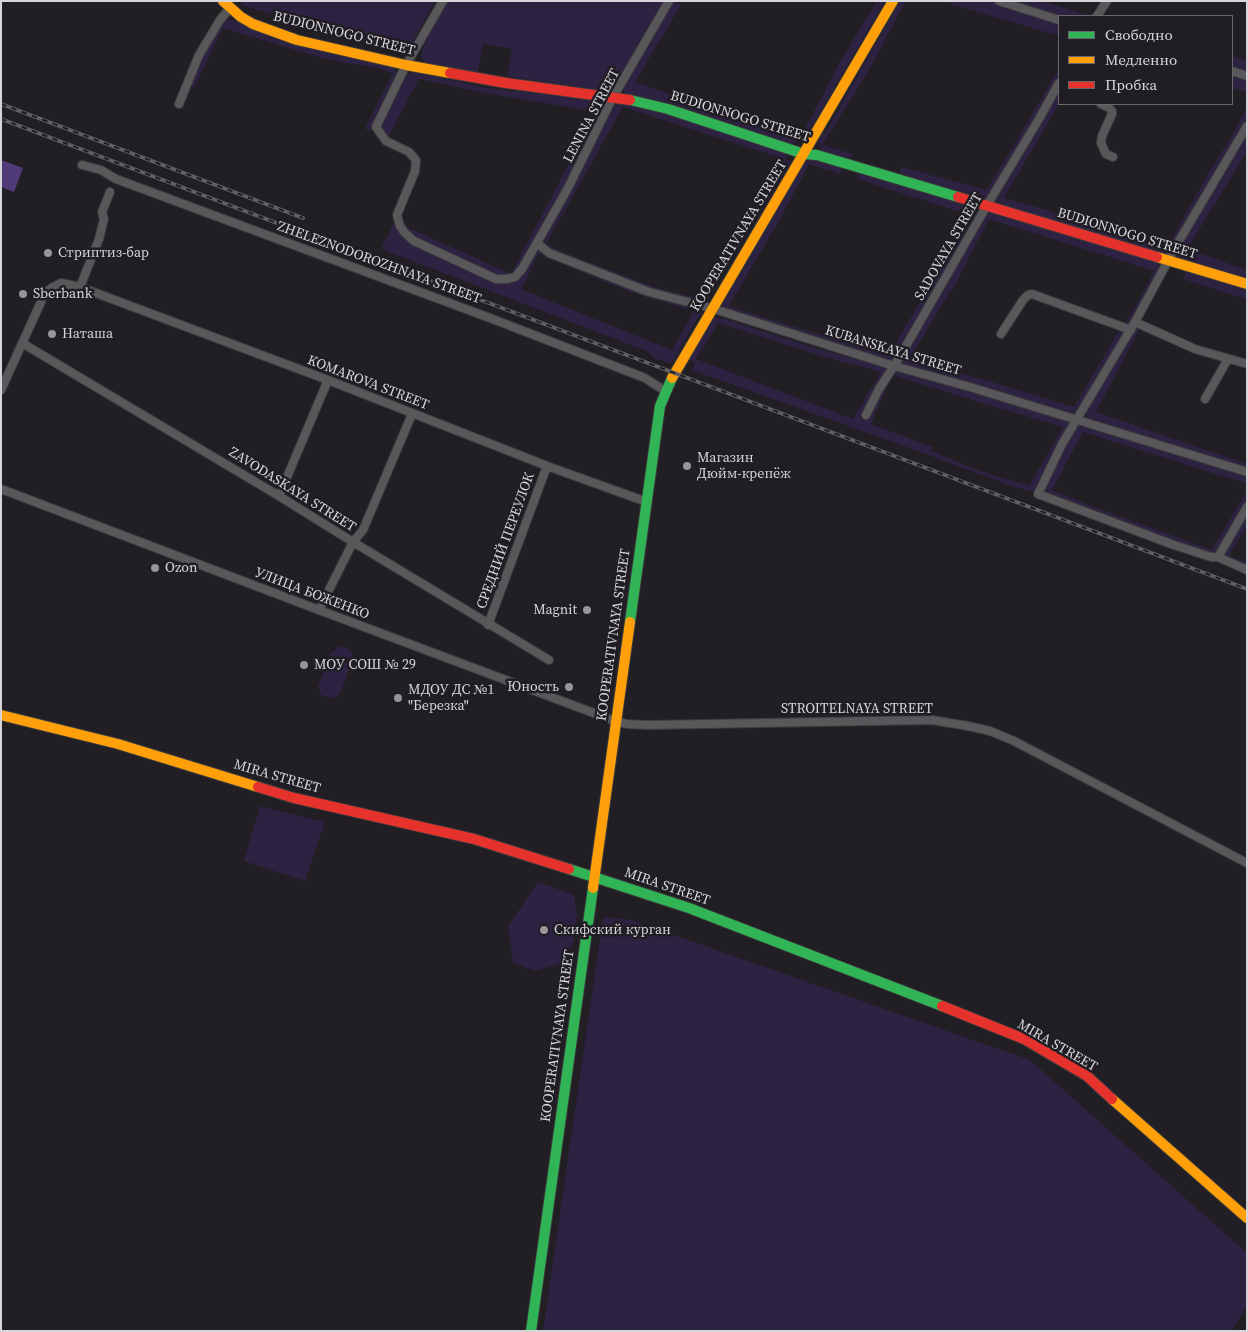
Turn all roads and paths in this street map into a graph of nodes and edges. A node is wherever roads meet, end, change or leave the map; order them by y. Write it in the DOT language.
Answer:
graph roads {
  1 [pos="443,1"];
  2 [pos="670,1"];
  3 [pos="893,1"];
  4 [pos="999,1"];
  5 [pos="1107,1"];
  6 [pos="226,3"];
  7 [pos="1098,15"];
  8 [pos="1058,20"];
  9 [pos="406,65"];
  10 [pos="1233,71"];
  11 [pos="1247,76"];
  12 [pos="1057,91"];
  13 [pos="612,99"];
  14 [pos="179,104"];
  15 [pos="1103,105"];
  16 [pos="1247,126"];
  17 [pos="804,154"];
  18 [pos="1113,156"];
  19 [pos="82,165"];
  20 [pos="110,192"];
  21 [pos="986,207"];
  22 [pos="537,243"];
  23 [pos="1169,261"];
  24 [pos="1247,284"];
  25 [pos="80,287"];
  26 [pos="711,308"];
  27 [pos="1135,322"];
  28 [pos="1131,330"];
  29 [pos="1001,334"];
  30 [pos="22,343"];
  31 [pos="1228,359"];
  32 [pos="1247,364"];
  33 [pos="894,366"];
  34 [pos="328,380"];
  35 [pos="1,390"];
  36 [pos="666,390"];
  37 [pos="1205,398"];
  38 [pos="412,414"];
  39 [pos="866,415"];
  40 [pos="1076,420"];
  41 [pos="547,466"];
  42 [pos="1247,472"];
  43 [pos="1,489"];
  44 [pos="280,496"];
  45 [pos="646,502"];
  46 [pos="1247,507"];
  47 [pos="353,542"];
  48 [pos="1218,557"];
  49 [pos="1247,570"];
  50 [pos="319,610"];
  51 [pos="488,625"];
  52 [pos="549,660"];
  53 [pos="1,715"];
  54 [pos="615,721"];
  55 [pos="1247,863"];
  56 [pos="594,876"];
  57 [pos="1247,1218"];
  58 [pos="531,1331"];
  1 -- 9 [label="street"];
  2 -- 13 [label="street, LENINA STREET"];
  3 -- 17 [label="street, KOOPERATIVNAYA STREET"];
  4 -- 8 [label="street"];
  5 -- 7 [label="street"];
  6 -- 9 [label="street, BUDIONNOGO STREET"];
  6 -- 14 [label="street"];
  9 -- 13 [label="street, BUDIONNOGO STREET"];
  9 -- 22 [label="street, ZHELEZNODOROZHNAYA STREET"];
  10 -- 11 [label="street"];
  12 -- 21 [label="street, SADOVAYA STREET"];
  13 -- 17 [label="street, BUDIONNOGO STREET"];
  13 -- 22 [label="street, LENINA STREET"];
  15 -- 18 [label="street"];
  16 -- 23 [label="street"];
  17 -- 21 [label="street, BUDIONNOGO STREET"];
  17 -- 26 [label="street, KOOPERATIVNAYA STREET"];
  19 -- 36 [label="street, ZHELEZNODOROZHNAYA STREET"];
  20 -- 25 [label="street"];
  21 -- 23 [label="street, BUDIONNOGO STREET"];
  21 -- 33 [label="street, SADOVAYA STREET"];
  22 -- 26 [label="street, KUBANSKAYA STREET"];
  23 -- 24 [label="street, BUDIONNOGO STREET"];
  23 -- 27 [label="street"];
  25 -- 30 [label="street, KOMAROVA STREET"];
  25 -- 34 [label="street, KOMAROVA STREET"];
  26 -- 33 [label="street, KUBANSKAYA STREET"];
  26 -- 36 [label="street, KOOPERATIVNAYA STREET"];
  27 -- 28 [label="street"];
  27 -- 31 [label="street"];
  28 -- 29 [label="street"];
  28 -- 40 [label="street"];
  30 -- 35 [label="street"];
  30 -- 44 [label="street, ZAVODASKAYA STREET"];
  31 -- 32 [label="street"];
  31 -- 37 [label="street"];
  33 -- 39 [label="street, SADOVAYA STREET"];
  33 -- 40 [label="street, KUBANSKAYA STREET"];
  34 -- 38 [label="street, KOMAROVA STREET"];
  34 -- 44 [label="street"];
  36 -- 45 [label="street, KOOPERATIVNAYA STREET"];
  38 -- 41 [label="street, KOMAROVA STREET"];
  38 -- 47 [label="street"];
  40 -- 42 [label="street, KUBANSKAYA STREET"];
  40 -- 48 [label="street"];
  41 -- 45 [label="street, KOMAROVA STREET"];
  41 -- 51 [label="street, СРЕДНИЙ ПЕРЕУЛОК"];
  43 -- 50 [label="street, УЛИЦА БОЖЕНКО"];
  44 -- 47 [label="street, ZAVODASKAYA STREET"];
  45 -- 54 [label="street, KOOPERATIVNAYA STREET"];
  46 -- 48 [label="street"];
  47 -- 50 [label="street"];
  47 -- 51 [label="street, ZAVODASKAYA STREET"];
  48 -- 49 [label="street"];
  50 -- 54 [label="street, УЛИЦА БОЖЕНКО"];
  51 -- 52 [label="street, ZAVODASKAYA STREET"];
  53 -- 56 [label="street, MIRA STREET"];
  54 -- 55 [label="street, STROITELNAYA STREET"];
  54 -- 56 [label="street, KOOPERATIVNAYA STREET"];
  56 -- 57 [label="street, MIRA STREET"];
  56 -- 58 [label="street, KOOPERATIVNAYA STREET"];
}
